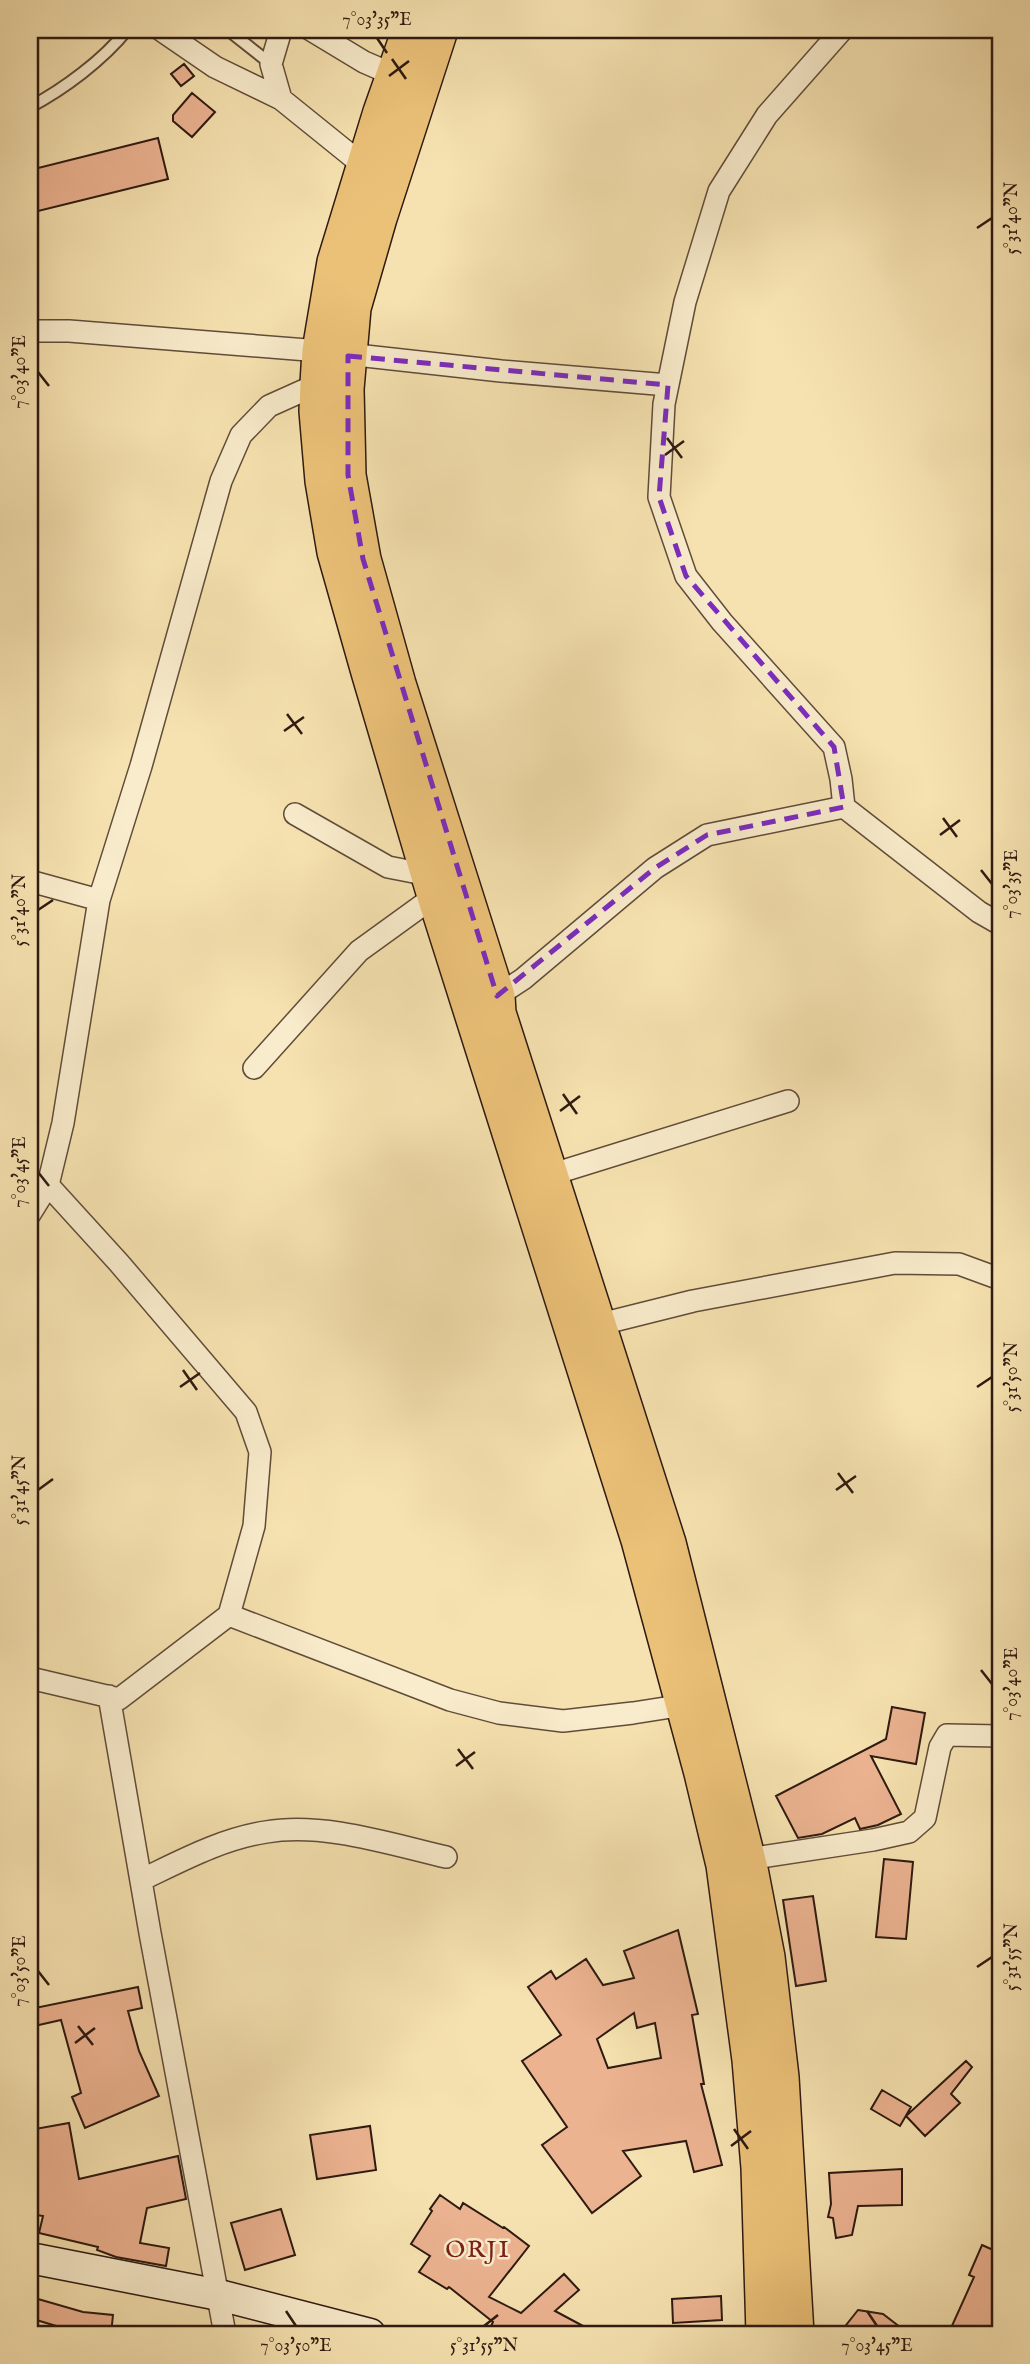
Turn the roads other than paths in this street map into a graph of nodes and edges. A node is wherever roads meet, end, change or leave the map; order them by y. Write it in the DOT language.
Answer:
graph roads {
  1 [pos="127,30"];
  2 [pos="161,30"];
  3 [pos="228,30"];
  4 [pos="311,30"];
  5 [pos="410,30"];
  6 [pos="440,30"];
  7 [pos="842,30"];
  8 [pos="275,32"];
  9 [pos="271,64"];
  10 [pos="394,75"];
  11 [pos="281,99"];
  12 [pos="30,107"];
  13 [pos="363,166"];
  14 [pos="30,331"];
  15 [pos="329,364"];
  16 [pos="668,385"];
  17 [pos="844,807"];
  18 [pos="295,814"];
  19 [pos="30,881"];
  20 [pos="432,886"];
  21 [pos="99,900"];
  22 [pos="1000,924"];
  23 [pos="497,996"];
  24 [pos="254,1068"];
  25 [pos="788,1101"];
  26 [pos="550,1175"];
  27 [pos="48,1185"];
  28 [pos="30,1214"];
  29 [pos="1000,1279"];
  30 [pos="597,1325"];
  31 [pos="229,1615"];
  32 [pos="30,1678"];
  33 [pos="109,1696"];
  34 [pos="684,1705"];
  35 [pos="1000,1736"];
  36 [pos="446,1857"];
  37 [pos="748,1859"];
  38 [pos="141,1881"];
  39 [pos="30,2258"];
  40 [pos="219,2295"];
  41 [pos="225,2334"];
  42 [pos="370,2334"];
  43 [pos="764,2334"];
  44 [pos="796,2334"];
  1 -- 12 [label="lane"];
  2 -- 11 [label="street"];
  3 -- 9 [label="lane"];
  4 -- 10 [label="street"];
  5 -- 10 [label="main road"];
  6 -- 15 [label="main road"];
  7 -- 16 [label="street"];
  8 -- 9 [label="street"];
  9 -- 11 [label="street"];
  10 -- 13 [label="main road"];
  11 -- 13 [label="street"];
  13 -- 15 [label="main road"];
  14 -- 15 [label="street"];
  15 -- 16 [label="street"];
  15 -- 20 [label="main road"];
  15 -- 21 [label="street"];
  15 -- 23 [label="main road"];
  16 -- 17 [label="street"];
  17 -- 22 [label="street"];
  17 -- 23 [label="street"];
  18 -- 20 [label="street"];
  19 -- 21 [label="street"];
  20 -- 24 [label="street"];
  20 -- 34 [label="main road"];
  21 -- 27 [label="street"];
  23 -- 26 [label="main road"];
  25 -- 26 [label="street"];
  26 -- 30 [label="main road"];
  27 -- 28 [label="street"];
  27 -- 31 [label="street"];
  29 -- 30 [label="street"];
  30 -- 37 [label="main road"];
  31 -- 33 [label="street"];
  31 -- 34 [label="street"];
  32 -- 33 [label="street"];
  33 -- 38 [label="street"];
  34 -- 43 [label="main road"];
  35 -- 37 [label="street"];
  36 -- 38 [label="street"];
  37 -- 44 [label="main road"];
  38 -- 40 [label="street"];
  39 -- 40 [label="main road"];
  40 -- 41 [label="street"];
  40 -- 42 [label="main road"];
}
